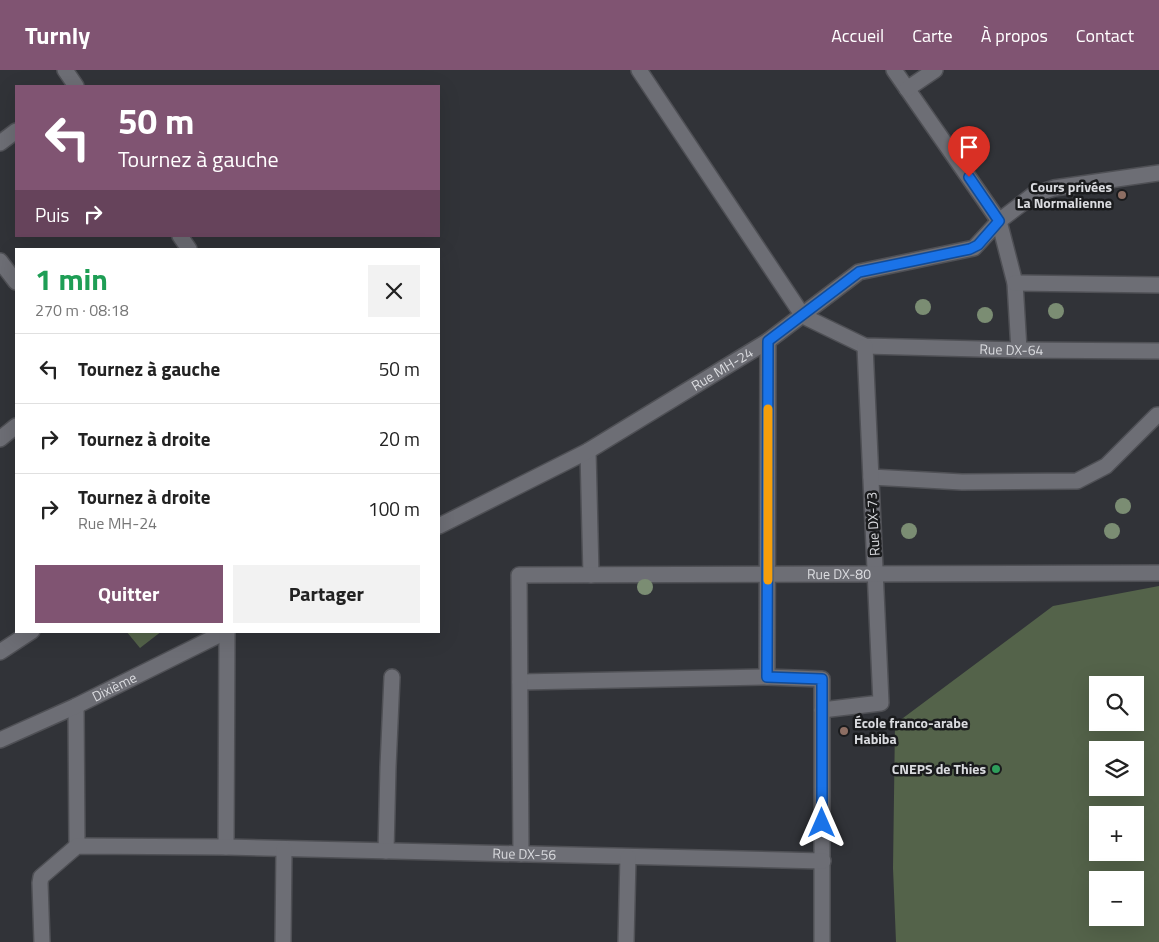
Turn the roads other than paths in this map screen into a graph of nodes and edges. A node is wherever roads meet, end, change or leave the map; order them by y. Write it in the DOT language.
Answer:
graph roads {
  1 [pos="65,70"];
  2 [pos="640,70"];
  3 [pos="894,70"];
  4 [pos="934,70"];
  5 [pos="75,85"];
  6 [pos="908,89"];
  7 [pos="15,132"];
  8 [pos="0,143"];
  9 [pos="1159,173"];
  10 [pos="999,221"];
  11 [pos="181,237"];
  12 [pos="188,248"];
  13 [pos="1,266"];
  14 [pos="15,281"];
  15 [pos="1015,283"];
  16 [pos="1159,285"];
  17 [pos="803,316"];
  18 [pos="768,341"];
  19 [pos="866,346"];
  20 [pos="1019,350"];
  21 [pos="1159,351"];
  22 [pos="1159,415"];
  23 [pos="15,427"];
  24 [pos="0,439"];
  25 [pos="588,451"];
  26 [pos="871,477"];
  27 [pos="440,525"];
  28 [pos="1159,573"];
  29 [pos="768,574"];
  30 [pos="876,574"];
  31 [pos="591,575"];
  32 [pos="29,633"];
  33 [pos="223,633"];
  34 [pos="227,633"];
  35 [pos="0,652"];
  36 [pos="392,677"];
  37 [pos="767,677"];
  38 [pos="520,682"];
  39 [pos="76,706"];
  40 [pos="822,710"];
  41 [pos="0,740"];
  42 [pos="77,846"];
  43 [pos="226,847"];
  44 [pos="284,848"];
  45 [pos="386,851"];
  46 [pos="521,854"];
  47 [pos="628,856"];
  48 [pos="823,861"];
  49 [pos="42,942"];
  50 [pos="283,942"];
  51 [pos="626,942"];
  52 [pos="822,942"];
  1 -- 5 [label="street"];
  2 -- 17 [label="street"];
  3 -- 6 [label="street"];
  4 -- 6 [label="street"];
  6 -- 10 [label="street"];
  7 -- 8 [label="street"];
  9 -- 10 [label="street, Rue MH-24"];
  10 -- 15 [label="street"];
  10 -- 17 [label="street, Rue MH-24"];
  11 -- 12 [label="street"];
  13 -- 14 [label="street"];
  15 -- 16 [label="street"];
  15 -- 20 [label="street"];
  17 -- 18 [label="street, Rue MH-24"];
  17 -- 19 [label="street"];
  18 -- 25 [label="street, Rue MH-24"];
  18 -- 29 [label="street"];
  19 -- 20 [label="street, Rue DX-64"];
  19 -- 26 [label="street, Rue DX-73"];
  20 -- 21 [label="street, Rue DX-64"];
  22 -- 26 [label="street"];
  23 -- 24 [label="street"];
  25 -- 27 [label="street, Rue MH-24"];
  25 -- 31 [label="street"];
  26 -- 30 [label="street, Rue DX-73"];
  28 -- 30 [label="street, Rue DX-80"];
  29 -- 30 [label="street, Rue DX-80"];
  29 -- 31 [label="street, Rue DX-80"];
  29 -- 37 [label="street"];
  30 -- 40 [label="street, Rue DX-73"];
  31 -- 38 [label="street, Rue DX-80"];
  32 -- 35 [label="street"];
  33 -- 39 [label="street, Dixième"];
  34 -- 43 [label="street"];
  36 -- 45 [label="street"];
  37 -- 38 [label="street"];
  37 -- 40 [label="street"];
  38 -- 46 [label="street"];
  39 -- 41 [label="street, Dixième"];
  39 -- 42 [label="street"];
  40 -- 48 [label="street"];
  42 -- 43 [label="street, Rue DX-56"];
  42 -- 49 [label="street"];
  43 -- 44 [label="street, Rue DX-56"];
  44 -- 45 [label="street, Rue DX-56"];
  44 -- 50 [label="street"];
  45 -- 46 [label="street, Rue DX-56"];
  46 -- 47 [label="street, Rue DX-56"];
  47 -- 48 [label="street, Rue DX-56"];
  47 -- 51 [label="street"];
  48 -- 52 [label="street"];
}
